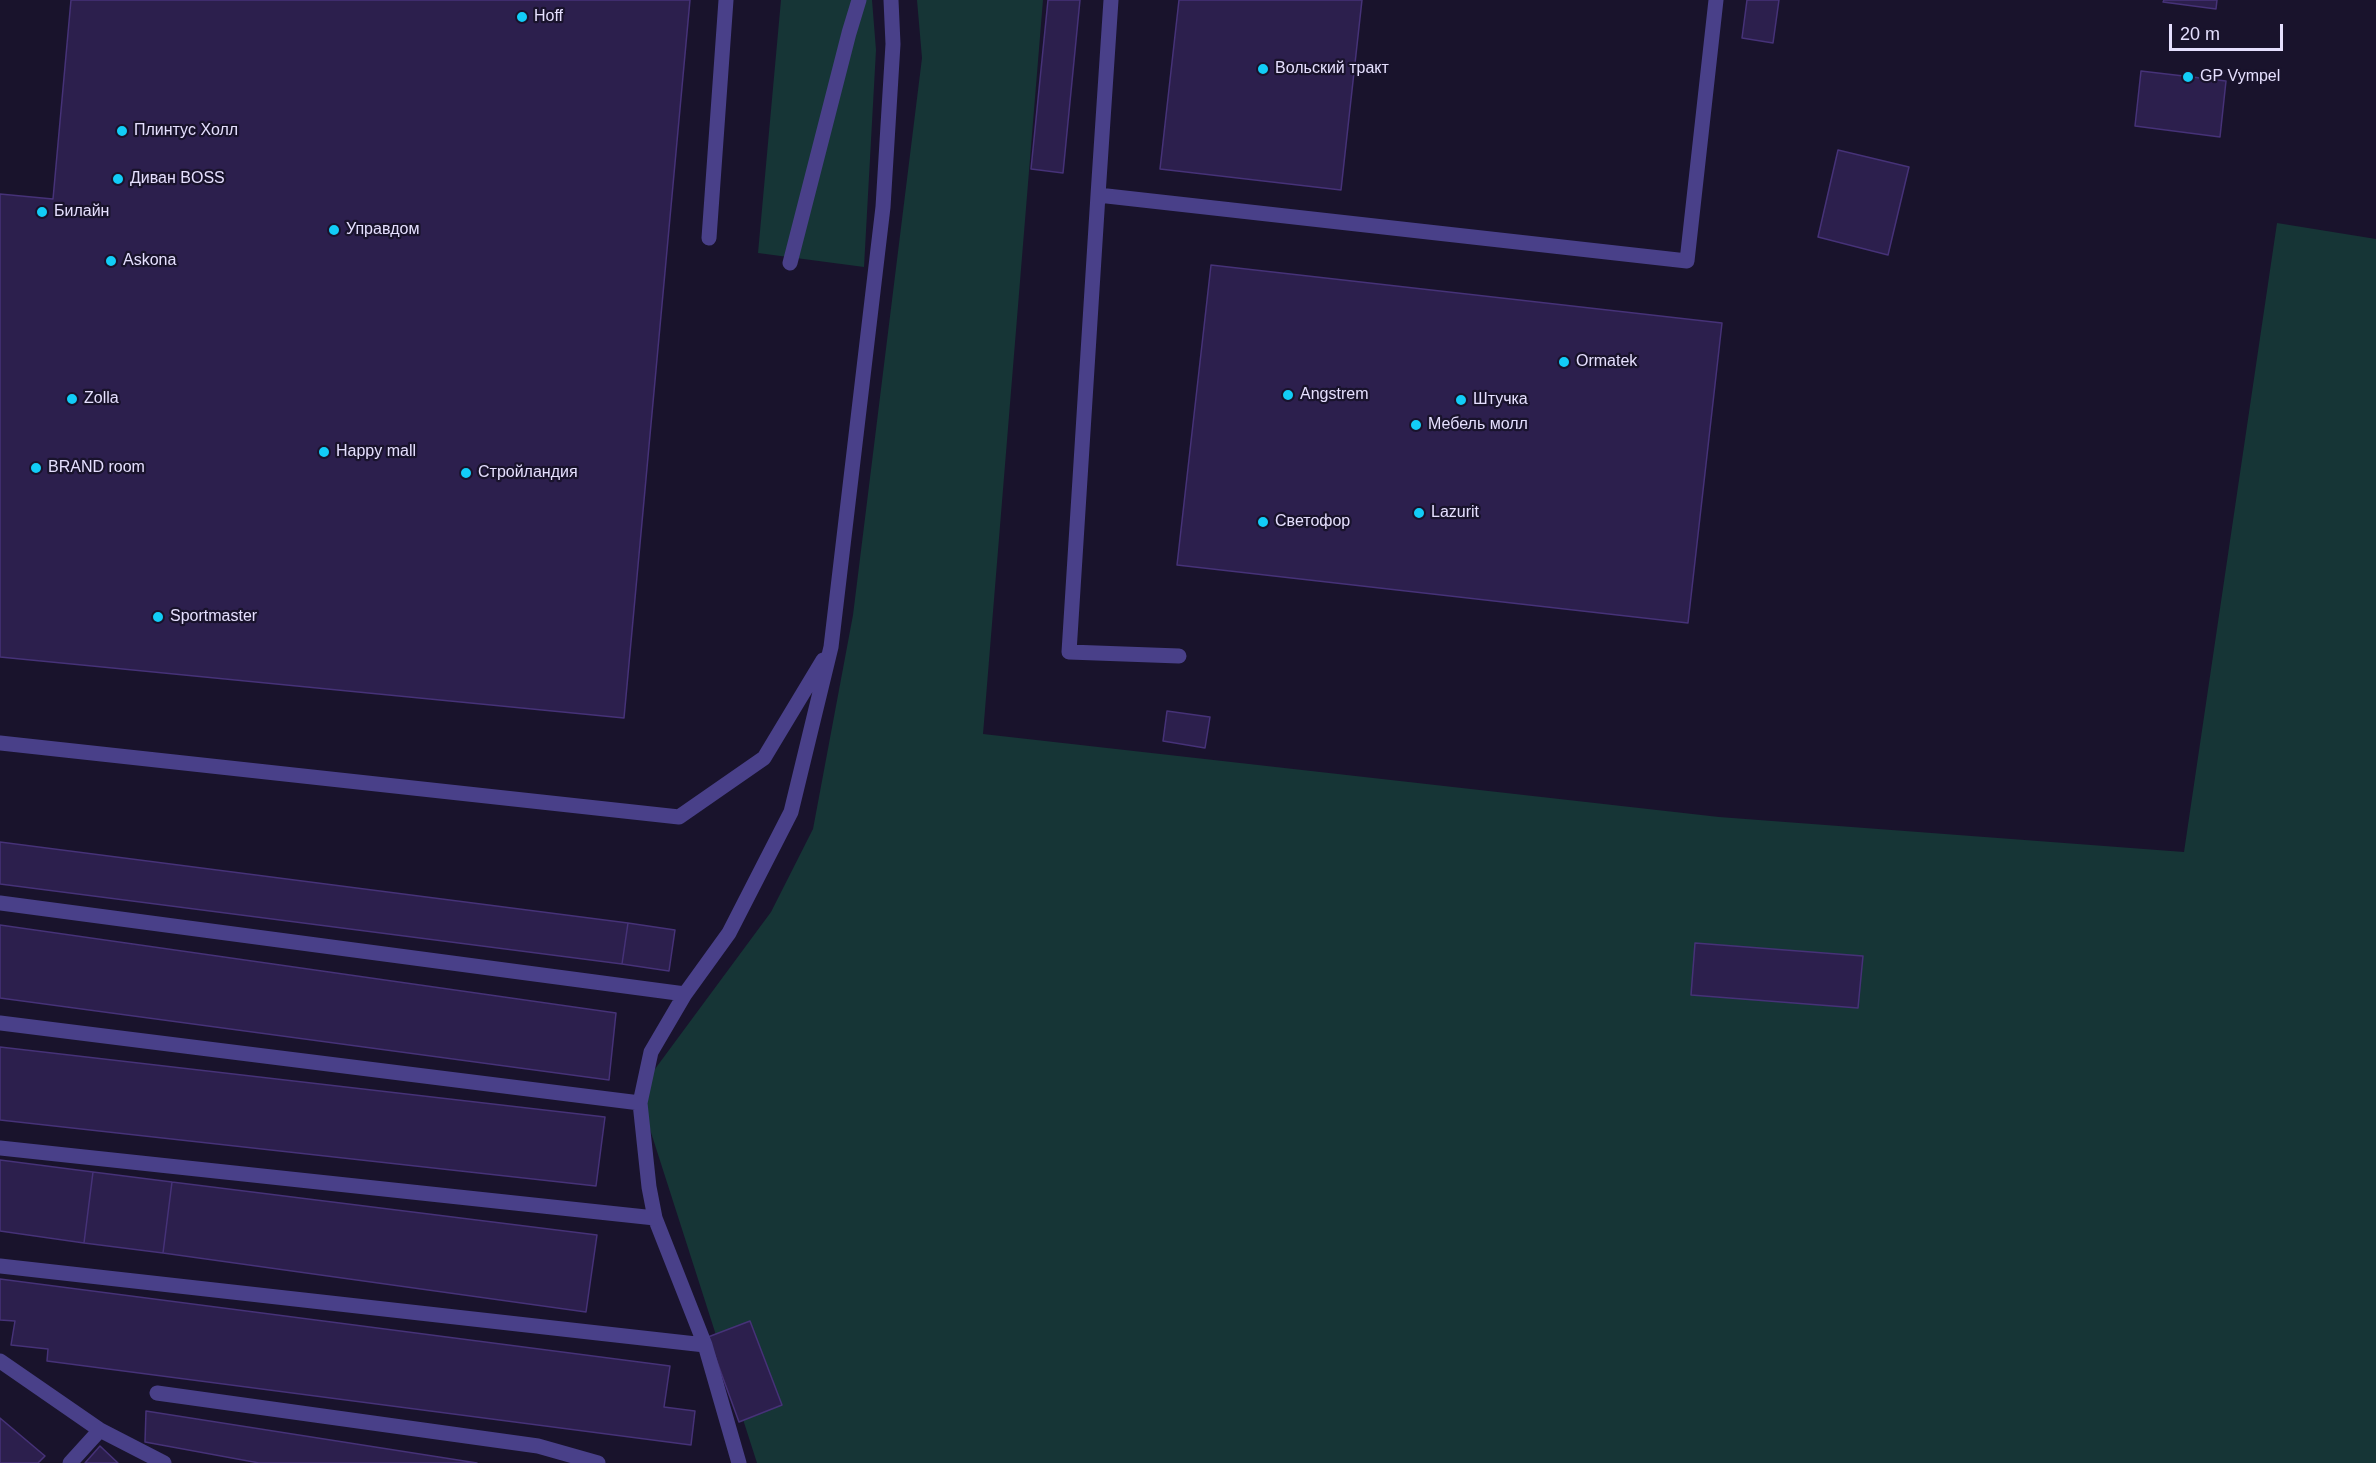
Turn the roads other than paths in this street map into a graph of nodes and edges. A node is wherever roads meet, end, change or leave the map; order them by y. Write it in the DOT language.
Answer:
graph roads {
  1 [pos="726,0"];
  2 [pos="860,0"];
  3 [pos="891,0"];
  4 [pos="1111,0"];
  5 [pos="1716,0"];
  6 [pos="1098,195"];
  7 [pos="709,238"];
  8 [pos="790,263"];
  9 [pos="831,647"];
  10 [pos="1179,656"];
  11 [pos="0,743"];
  12 [pos="0,903"];
  13 [pos="686,994"];
  14 [pos="0,1023"];
  15 [pos="640,1103"];
  16 [pos="0,1148"];
  17 [pos="655,1218"];
  18 [pos="0,1266"];
  19 [pos="705,1345"];
  20 [pos="3,1367"];
  21 [pos="157,1393"];
  22 [pos="100,1430"];
  23 [pos="70,1463"];
  24 [pos="164,1463"];
  25 [pos="598,1463"];
  26 [pos="739,1463"];
  1 -- 7 [label="lane"];
  2 -- 8 [label="lane"];
  3 -- 9 [label="lane"];
  4 -- 6 [label="lane"];
  5 -- 6 [label="lane"];
  6 -- 10 [label="lane"];
  9 -- 11 [label="lane"];
  9 -- 13 [label="lane"];
  12 -- 13 [label="lane"];
  13 -- 15 [label="lane"];
  14 -- 15 [label="lane"];
  15 -- 17 [label="lane"];
  16 -- 17 [label="lane"];
  17 -- 19 [label="lane"];
  18 -- 19 [label="lane"];
  19 -- 26 [label="lane"];
  20 -- 22 [label="lane"];
  21 -- 25 [label="lane"];
  22 -- 23 [label="lane"];
  22 -- 24 [label="lane"];
}
